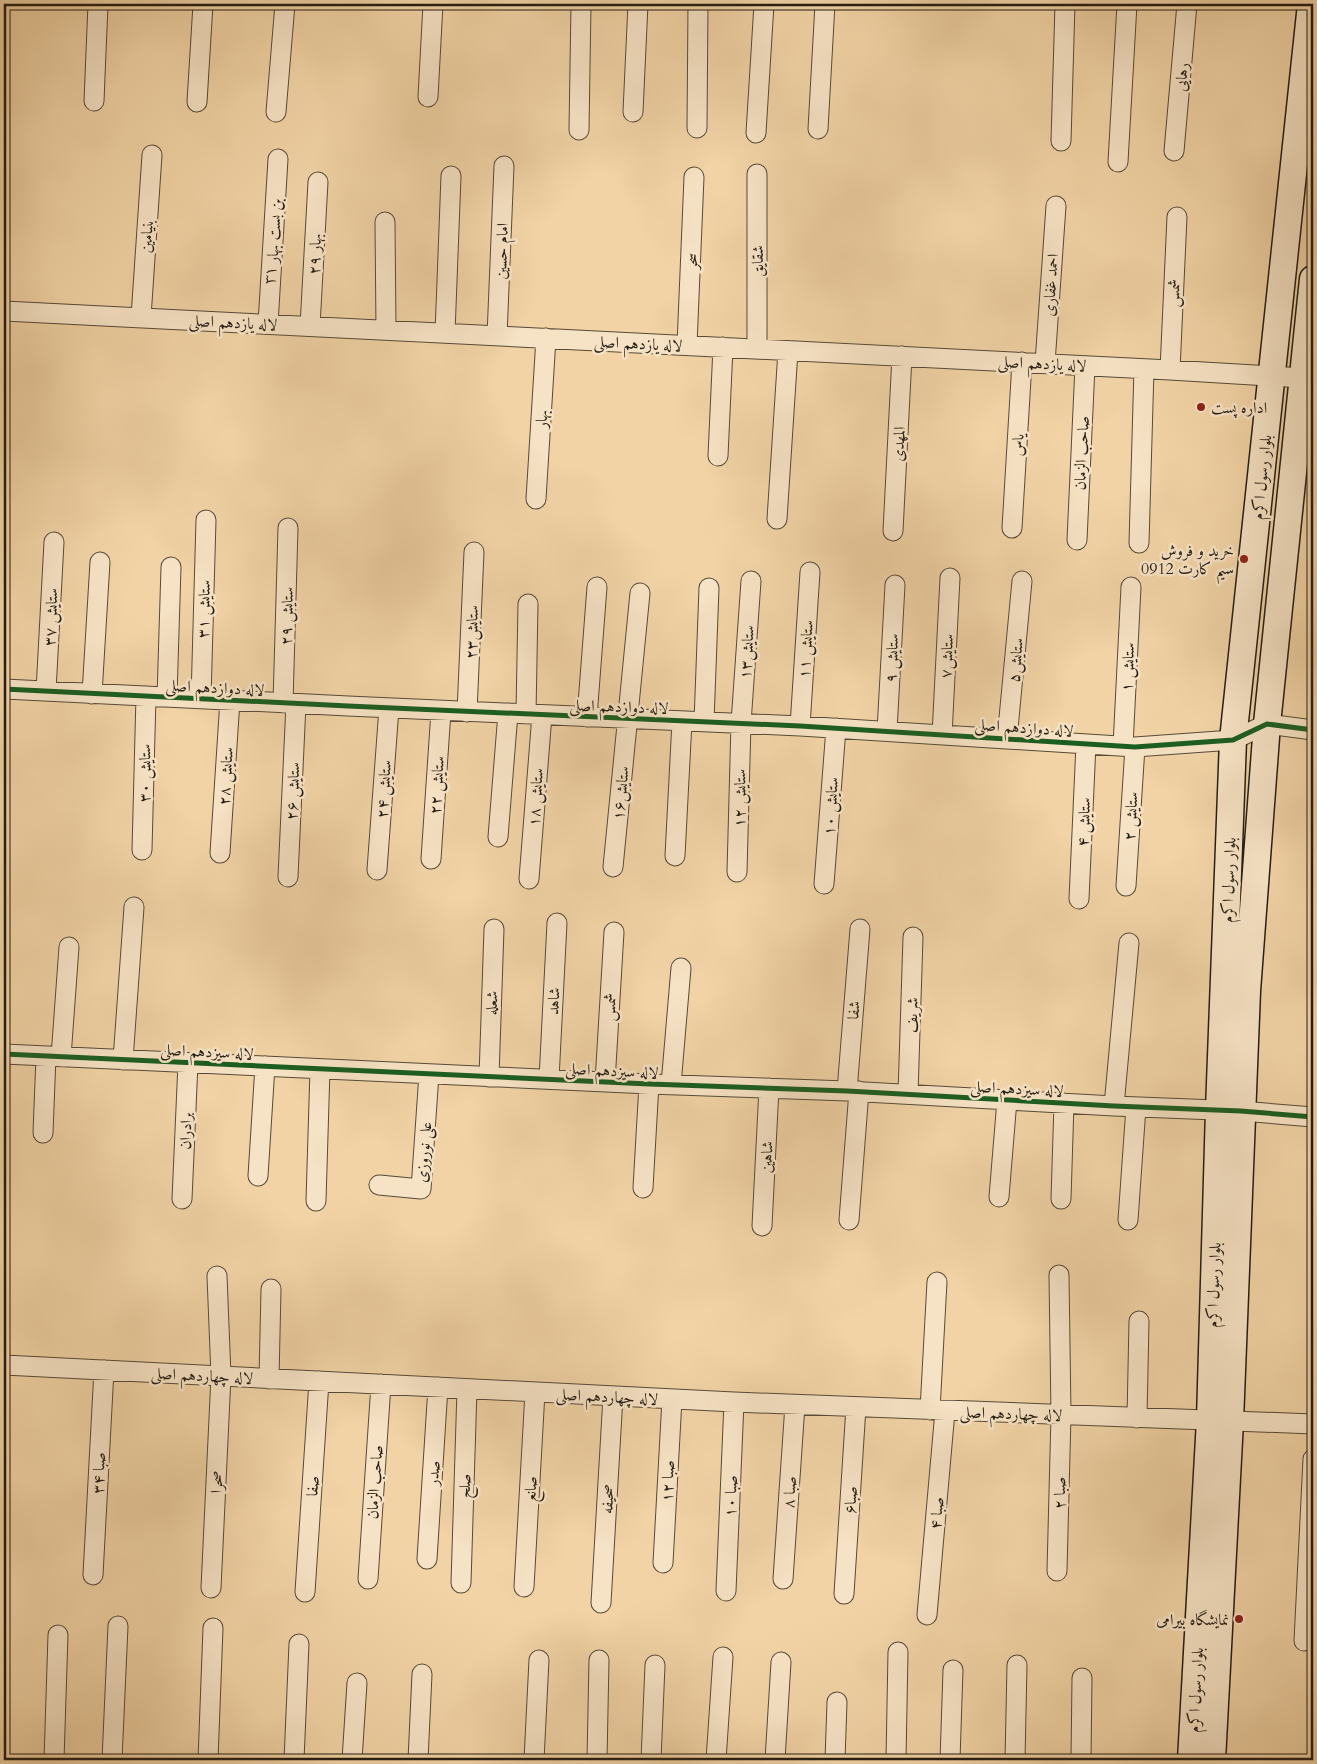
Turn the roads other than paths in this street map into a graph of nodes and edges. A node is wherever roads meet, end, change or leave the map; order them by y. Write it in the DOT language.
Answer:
graph roads {
  1 [pos="98,4"];
  2 [pos="203,4"];
  3 [pos="285,4"];
  4 [pos="433,4"];
  5 [pos="581,4"];
  6 [pos="638,4"];
  7 [pos="698,4"];
  8 [pos="764,4"];
  9 [pos="825,4"];
  10 [pos="1065,4"];
  11 [pos="1127,4"];
  12 [pos="1187,4"];
  13 [pos="1311,4"];
  14 [pos="428,97"];
  15 [pos="94,100"];
  16 [pos="198,102"];
  17 [pos="276,112"];
  18 [pos="633,112"];
  19 [pos="697,128"];
  20 [pos="818,129"];
  21 [pos="579,130"];
  22 [pos="756,133"];
  23 [pos="1061,140"];
  24 [pos="1174,150"];
  25 [pos="152,155"];
  26 [pos="278,159"];
  27 [pos="1118,162"];
  28 [pos="504,166"];
  29 [pos="757,174"];
  30 [pos="452,176"];
  31 [pos="694,177"];
  32 [pos="318,182"];
  33 [pos="1056,206"];
  34 [pos="1177,217"];
  35 [pos="385,222"];
  36 [pos="1313,279"];
  37 [pos="4,311"];
  38 [pos="141,318"];
  39 [pos="268,324"];
  40 [pos="310,326"];
  41 [pos="386,330"];
  42 [pos="445,333"];
  43 [pos="497,336"];
  44 [pos="546,338"];
  45 [pos="687,345"];
  46 [pos="723,347"];
  47 [pos="757,349"];
  48 [pos="788,351"];
  49 [pos="1310,352"];
  50 [pos="902,356"];
  51 [pos="1022,362"];
  52 [pos="1044,364"];
  53 [pos="1085,366"];
  54 [pos="1144,369"];
  55 [pos="1170,370"];
  56 [pos="1272,375"];
  57 [pos="1303,378"];
  58 [pos="718,456"];
  59 [pos="536,500"];
  60 [pos="777,519"];
  61 [pos="206,520"];
  62 [pos="288,528"];
  63 [pos="1012,528"];
  64 [pos="893,531"];
  65 [pos="1076,540"];
  66 [pos="54,542"];
  67 [pos="1139,543"];
  68 [pos="474,552"];
  69 [pos="100,562"];
  70 [pos="171,566"];
  71 [pos="810,572"];
  72 [pos="950,578"];
  73 [pos="751,580"];
  74 [pos="1022,581"];
  75 [pos="895,585"];
  76 [pos="596,587"];
  77 [pos="1132,587"];
  78 [pos="709,588"];
  79 [pos="640,593"];
  80 [pos="528,604"];
  81 [pos="4,689"];
  82 [pos="46,691"];
  83 [pos="92,694"];
  84 [pos="146,696"];
  85 [pos="167,697"];
  86 [pos="201,699"];
  87 [pos="230,700"];
  88 [pos="289,704"];
  89 [pos="389,708"];
  90 [pos="442,710"];
  91 [pos="467,712"];
  92 [pos="525,714"];
  93 [pos="587,717"];
  94 [pos="628,718"];
  95 [pos="682,721"];
  96 [pos="704,722"];
  97 [pos="741,723"];
  98 [pos="1267,724"];
  99 [pos="800,726"];
  100 [pos="836,728"];
  101 [pos="1313,730"];
  102 [pos="887,731"];
  103 [pos="942,735"];
  104 [pos="1008,739"];
  105 [pos="1234,740"];
  106 [pos="1086,744"];
  107 [pos="1129,746"];
  108 [pos="498,837"];
  109 [pos="142,850"];
  110 [pos="220,852"];
  111 [pos="675,856"];
  112 [pos="431,859"];
  113 [pos="613,867"];
  114 [pos="377,870"];
  115 [pos="737,872"];
  116 [pos="288,877"];
  117 [pos="529,879"];
  118 [pos="824,884"];
  119 [pos="1126,886"];
  120 [pos="1079,900"];
  121 [pos="134,907"];
  122 [pos="557,923"];
  123 [pos="860,929"];
  124 [pos="494,930"];
  125 [pos="614,932"];
  126 [pos="914,937"];
  127 [pos="1129,943"];
  128 [pos="69,947"];
  129 [pos="681,968"];
  130 [pos="4,1054"];
  131 [pos="53,1056"];
  132 [pos="123,1060"];
  133 [pos="188,1063"];
  134 [pos="265,1066"];
  135 [pos="320,1069"];
  136 [pos="429,1074"];
  137 [pos="489,1077"];
  138 [pos="548,1079"];
  139 [pos="605,1082"];
  140 [pos="649,1084"];
  141 [pos="671,1085"];
  142 [pos="769,1088"];
  143 [pos="853,1091"];
  144 [pos="908,1094"];
  145 [pos="1007,1100"];
  146 [pos="1064,1103"];
  147 [pos="1114,1106"];
  148 [pos="1136,1107"];
  149 [pos="1230,1111"];
  150 [pos="1313,1117"];
  151 [pos="43,1133"];
  152 [pos="258,1176"];
  153 [pos="379,1186"];
  154 [pos="643,1188"];
  155 [pos="999,1197"];
  156 [pos="182,1199"];
  157 [pos="1061,1199"];
  158 [pos="316,1201"];
  159 [pos="850,1220"];
  160 [pos="1128,1220"];
  161 [pos="762,1226"];
  162 [pos="1060,1275"];
  163 [pos="217,1276"];
  164 [pos="937,1282"];
  165 [pos="272,1289"];
  166 [pos="1139,1321"];
  167 [pos="4,1365"];
  168 [pos="104,1370"];
  169 [pos="221,1376"];
  170 [pos="269,1379"];
  171 [pos="319,1381"];
  172 [pos="381,1384"];
  173 [pos="438,1387"];
  174 [pos="467,1388"];
  175 [pos="535,1392"];
  176 [pos="613,1396"];
  177 [pos="672,1399"];
  178 [pos="734,1402"];
  179 [pos="795,1404"];
  180 [pos="856,1407"];
  181 [pos="938,1410"];
  182 [pos="1061,1415"];
  183 [pos="1137,1418"];
  184 [pos="1220,1421"];
  185 [pos="1313,1424"];
  186 [pos="1313,1459"];
  187 [pos="427,1559"];
  188 [pos="663,1563"];
  189 [pos="1057,1571"];
  190 [pos="93,1575"];
  191 [pos="368,1579"];
  192 [pos="783,1579"];
  193 [pos="461,1583"];
  194 [pos="524,1587"];
  195 [pos="211,1588"];
  196 [pos="726,1591"];
  197 [pos="305,1592"];
  198 [pos="844,1594"];
  199 [pos="601,1603"];
  200 [pos="927,1615"];
  201 [pos="118,1626"];
  202 [pos="213,1628"];
  203 [pos="58,1635"];
  204 [pos="1304,1642"];
  205 [pos="299,1644"];
  206 [pos="898,1652"];
  207 [pos="724,1657"];
  208 [pos="539,1660"];
  209 [pos="599,1660"];
  210 [pos="781,1662"];
  211 [pos="655,1665"];
  212 [pos="1017,1666"];
  213 [pos="954,1670"];
  214 [pos="422,1674"];
  215 [pos="1082,1678"];
  216 [pos="357,1684"];
  217 [pos="837,1702"];
  218 [pos="54,1760"];
  219 [pos="112,1760"];
  220 [pos="208,1760"];
  221 [pos="294,1760"];
  222 [pos="352,1760"];
  223 [pos="418,1760"];
  224 [pos="534,1760"];
  225 [pos="597,1760"];
  226 [pos="651,1760"];
  227 [pos="716,1760"];
  228 [pos="775,1760"];
  229 [pos="835,1760"];
  230 [pos="896,1760"];
  231 [pos="950,1760"];
  232 [pos="1015,1760"];
  233 [pos="1082,1760"];
  234 [pos="1191,1760"];
  235 [pos="1212,1760"];
  1 -- 15 [label="street"];
  2 -- 16 [label="street"];
  3 -- 17 [label="street"];
  4 -- 14 [label="street"];
  5 -- 21 [label="street"];
  6 -- 18 [label="street"];
  7 -- 19 [label="street"];
  8 -- 22 [label="street"];
  9 -- 20 [label="street"];
  10 -- 23 [label="street"];
  11 -- 27 [label="street"];
  12 -- 24 [label="street, رهایی"];
  13 -- 56 [label="main road, بلوار رسول اکرم"];
  25 -- 38 [label="street, بنیامین"];
  26 -- 39 [label="street, بن بست بهار ٣١"];
  28 -- 43 [label="street, امام حسین"];
  29 -- 47 [label="street, شقایق"];
  30 -- 42 [label="street"];
  31 -- 45 [label="street, سحر"];
  32 -- 40 [label="street, بهار ۲۹"];
  33 -- 52 [label="street, احمد غفاری"];
  34 -- 55 [label="street, شمس"];
  35 -- 41 [label="street"];
  36 -- 49 [label="main road, بلوار رسول اکرم"];
  37 -- 38 [label="street, لاله یازدهم اصلی"];
  38 -- 39 [label="street, لاله یازدهم اصلی"];
  39 -- 40 [label="street, لاله یازدهم اصلی"];
  40 -- 41 [label="street, لاله یازدهم اصلی"];
  41 -- 42 [label="street, لاله یازدهم اصلی"];
  42 -- 43 [label="street, لاله یازدهم اصلی"];
  43 -- 44 [label="street, لاله یازدهم اصلی"];
  44 -- 45 [label="street, لاله یازدهم اصلی"];
  44 -- 59 [label="street, بهار"];
  45 -- 46 [label="street, لاله یازدهم اصلی"];
  46 -- 47 [label="street, لاله یازدهم اصلی"];
  46 -- 58 [label="street"];
  47 -- 48 [label="street, لاله یازدهم اصلی"];
  48 -- 50 [label="street, لاله یازدهم اصلی"];
  48 -- 60 [label="street"];
  49 -- 57 [label="main road, بلوار رسول اکرم"];
  50 -- 51 [label="street, لاله یازدهم اصلی"];
  50 -- 64 [label="street, المهدی"];
  51 -- 52 [label="street, لاله یازدهم اصلی"];
  51 -- 63 [label="street, یاس"];
  52 -- 53 [label="street, لاله یازدهم اصلی"];
  53 -- 54 [label="street, لاله یازدهم اصلی"];
  53 -- 65 [label="street, صاحب الزمان"];
  54 -- 55 [label="street, لاله یازدهم اصلی"];
  54 -- 67 [label="street"];
  55 -- 56 [label="street, لاله یازدهم اصلی"];
  56 -- 57 [label="street, لاله یازدهم اصلی"];
  56 -- 105 [label="main road, بلوار رسول اکرم"];
  57 -- 98 [label="main road, بلوار رسول اکرم"];
  61 -- 86 [label="street, ستایش ۳۱"];
  62 -- 88 [label="street, ستایش ۲۹"];
  66 -- 82 [label="street, ستایش ۳۷"];
  68 -- 91 [label="street, ستایش۲۳"];
  69 -- 83 [label="street"];
  70 -- 85 [label="street"];
  71 -- 99 [label="street, ستایش ۱۱"];
  72 -- 103 [label="street, ستایش۷"];
  73 -- 97 [label="street, ستایش۱۳"];
  74 -- 104 [label="street, ستایش۵"];
  75 -- 102 [label="street, ستایش ۹"];
  76 -- 93 [label="street"];
  77 -- 107 [label="street, ستایش ۱"];
  78 -- 96 [label="street"];
  79 -- 94 [label="street, ستایش۱۶"];
  80 -- 92 [label="street"];
  81 -- 82 [label="street, لاله دوازدهم اصلی"];
  82 -- 83 [label="street, لاله دوازدهم اصلی"];
  83 -- 84 [label="street, لاله دوازدهم اصلی"];
  84 -- 85 [label="street, لاله دوازدهم اصلی"];
  84 -- 109 [label="street, ستایش ۳۰"];
  85 -- 86 [label="street, لاله دوازدهم اصلی"];
  86 -- 87 [label="street, لاله دوازدهم اصلی"];
  87 -- 88 [label="street, لاله دوازدهم اصلی"];
  87 -- 110 [label="street, ستایش ۲۸"];
  88 -- 89 [label="street, لاله دوازدهم اصلی"];
  88 -- 116 [label="street, ستایش ۲۶"];
  89 -- 90 [label="street, لاله دوازدهم اصلی"];
  89 -- 114 [label="street, ستایش ۲۴"];
  90 -- 91 [label="street, لاله دوازدهم اصلی"];
  90 -- 112 [label="street, ستایش ۲۲"];
  91 -- 92 [label="street, لاله دوازدهم اصلی"];
  92 -- 93 [label="street, لاله دوازدهم اصلی"];
  92 -- 108 [label="street"];
  92 -- 117 [label="street, ستایش ۱۸"];
  93 -- 94 [label="street, لاله دوازدهم اصلی"];
  94 -- 95 [label="street, لاله دوازدهم اصلی"];
  94 -- 113 [label="street, ستایش۱۶"];
  95 -- 96 [label="street, لاله دوازدهم اصلی"];
  95 -- 111 [label="street"];
  96 -- 97 [label="street, لاله دوازدهم اصلی"];
  97 -- 99 [label="street, لاله دوازدهم اصلی"];
  97 -- 115 [label="street, ستایش ۱۲"];
  98 -- 101 [label="street"];
  98 -- 105 [label="street"];
  98 -- 149 [label="main road, بلوار رسول اکرم"];
  99 -- 100 [label="street, لاله دوازدهم اصلی"];
  100 -- 102 [label="street, لاله دوازدهم اصلی"];
  100 -- 118 [label="street, ستایش ۱۰"];
  102 -- 103 [label="street, لاله دوازدهم اصلی"];
  103 -- 104 [label="street, لاله دوازدهم اصلی"];
  104 -- 106 [label="street, لاله دوازدهم اصلی"];
  105 -- 107 [label="street, لاله دوازدهم اصلی"];
  105 -- 149 [label="main road, بلوار رسول اکرم"];
  106 -- 107 [label="street, لاله دوازدهم اصلی"];
  106 -- 120 [label="street, ستایش ۴"];
  107 -- 119 [label="street, ستایش ۲"];
  121 -- 132 [label="street"];
  122 -- 138 [label="street, شاهد"];
  123 -- 143 [label="street, شفا"];
  124 -- 137 [label="street, شعله"];
  125 -- 139 [label="street, شمس"];
  126 -- 144 [label="street, شریف"];
  127 -- 147 [label="street"];
  128 -- 131 [label="street"];
  129 -- 141 [label="street"];
  130 -- 131 [label="street, لاله سیزدهم اصلی"];
  131 -- 132 [label="street, لاله سیزدهم اصلی"];
  131 -- 151 [label="street"];
  132 -- 133 [label="street, لاله سیزدهم اصلی"];
  133 -- 134 [label="street, لاله سیزدهم اصلی"];
  133 -- 156 [label="street, برادران"];
  134 -- 135 [label="street, لاله سیزدهم اصلی"];
  134 -- 152 [label="street"];
  135 -- 136 [label="street, لاله سیزدهم اصلی"];
  135 -- 158 [label="street"];
  136 -- 137 [label="street, لاله سیزدهم اصلی"];
  136 -- 153 [label="street, علی نوروزی"];
  137 -- 138 [label="street, لاله سیزدهم اصلی"];
  138 -- 139 [label="street, لاله سیزدهم اصلی"];
  139 -- 140 [label="street, لاله سیزدهم اصلی"];
  140 -- 141 [label="street, لاله سیزدهم اصلی"];
  140 -- 154 [label="street"];
  141 -- 142 [label="street, لاله سیزدهم اصلی"];
  142 -- 143 [label="street, لاله سیزدهم اصلی"];
  142 -- 161 [label="street, شاهین"];
  143 -- 144 [label="street, لاله سیزدهم اصلی"];
  143 -- 159 [label="street, شفا"];
  144 -- 145 [label="street, لاله سیزدهم اصلی"];
  145 -- 146 [label="street, لاله سیزدهم اصلی"];
  145 -- 155 [label="street"];
  146 -- 147 [label="street, لاله سیزدهم اصلی"];
  146 -- 157 [label="street"];
  147 -- 148 [label="street, لاله سیزدهم اصلی"];
  148 -- 149 [label="street, لاله سیزدهم اصلی"];
  148 -- 160 [label="street"];
  149 -- 150 [label="street, لاله سیزدهم اصلی"];
  149 -- 184 [label="main road, بلوار رسول اکرم"];
  162 -- 182 [label="street, صبا ۲"];
  163 -- 169 [label="street, صحرا"];
  164 -- 181 [label="street, صبا ۴"];
  165 -- 170 [label="street"];
  166 -- 183 [label="street"];
  167 -- 168 [label="street, لاله چهاردهم اصلی"];
  168 -- 169 [label="street, لاله چهاردهم اصلی"];
  168 -- 190 [label="street, صبا ۳۴"];
  169 -- 170 [label="street, لاله چهاردهم اصلی"];
  169 -- 195 [label="street, صحرا"];
  170 -- 171 [label="street, لاله چهاردهم اصلی"];
  171 -- 172 [label="street, لاله چهاردهم اصلی"];
  171 -- 197 [label="street, صفا"];
  172 -- 173 [label="street, لاله چهاردهم اصلی"];
  172 -- 191 [label="street, صاحب الزمان"];
  173 -- 174 [label="street, لاله چهاردهم اصلی"];
  173 -- 187 [label="street, صدر"];
  174 -- 175 [label="street, لاله چهاردهم اصلی"];
  174 -- 193 [label="street, صلح"];
  175 -- 176 [label="street, لاله چهاردهم اصلی"];
  175 -- 194 [label="street, صانع"];
  176 -- 177 [label="street, لاله چهاردهم اصلی"];
  176 -- 199 [label="street, صحیفه"];
  177 -- 178 [label="street, لاله چهاردهم اصلی"];
  177 -- 188 [label="street, صبا ۱۲"];
  178 -- 179 [label="street, لاله چهاردهم اصلی"];
  178 -- 196 [label="street, صبا ۱۰"];
  179 -- 180 [label="street, لاله چهاردهم اصلی"];
  179 -- 192 [label="street, صبا ۸"];
  180 -- 181 [label="street, لاله چهاردهم اصلی"];
  180 -- 198 [label="street, صبا۶"];
  181 -- 182 [label="street, لاله چهاردهم اصلی"];
  181 -- 200 [label="street, صبا ۴"];
  182 -- 183 [label="street, لاله چهاردهم اصلی"];
  182 -- 189 [label="street, صبا ۲"];
  183 -- 184 [label="street, لاله چهاردهم اصلی"];
  184 -- 185 [label="street, لاله چهاردهم اصلی"];
  184 -- 234 [label="main road, بلوار رسول اکرم"];
  184 -- 235 [label="main road, بلوار رسول اکرم"];
  186 -- 204 [label="street"];
  201 -- 219 [label="street"];
  202 -- 220 [label="street"];
  203 -- 218 [label="street"];
  205 -- 221 [label="street"];
  206 -- 230 [label="street"];
  207 -- 227 [label="street"];
  208 -- 224 [label="street"];
  209 -- 225 [label="street"];
  210 -- 228 [label="street"];
  211 -- 226 [label="street"];
  212 -- 232 [label="street"];
  213 -- 231 [label="street"];
  214 -- 223 [label="street"];
  215 -- 233 [label="street"];
  216 -- 222 [label="street"];
  217 -- 229 [label="street"];
}
